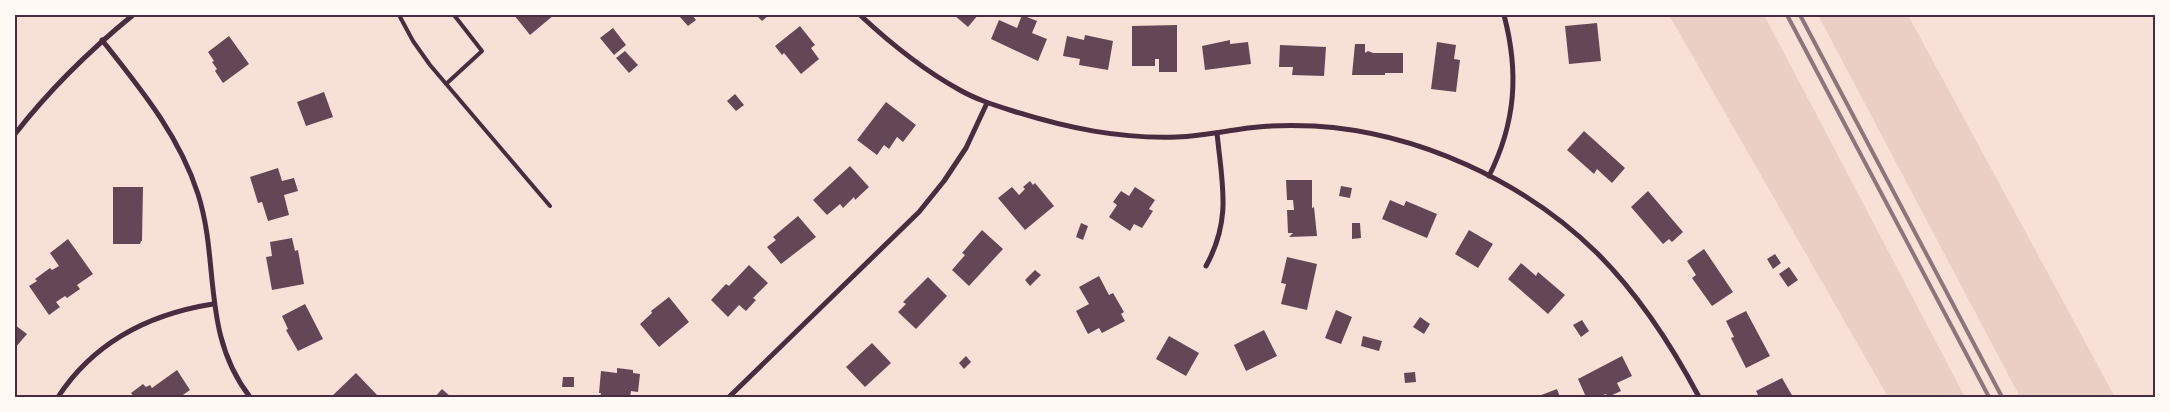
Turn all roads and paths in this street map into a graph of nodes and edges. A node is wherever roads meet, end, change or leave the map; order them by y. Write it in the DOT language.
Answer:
graph roads {
  1 [pos="133,15"];
  2 [pos="399,15"];
  3 [pos="454,15"];
  4 [pos="860,15"];
  5 [pos="1504,15"];
  6 [pos="102,40"];
  7 [pos="446,84"];
  8 [pos="988,103"];
  9 [pos="1217,133"];
  10 [pos="15,134"];
  11 [pos="1489,176"];
  12 [pos="550,206"];
  13 [pos="1206,266"];
  14 [pos="213,304"];
  15 [pos="58,397"];
  16 [pos="250,397"];
  17 [pos="729,397"];
  18 [pos="1699,397"];
  1 -- 6 [label="street"];
  2 -- 7 [label="lane"];
  3 -- 7 [label="lane"];
  4 -- 8 [label="street"];
  5 -- 11 [label="street"];
  6 -- 10 [label="street"];
  6 -- 14 [label="street"];
  7 -- 12 [label="lane"];
  8 -- 9 [label="street"];
  8 -- 17 [label="street"];
  9 -- 11 [label="street"];
  9 -- 13 [label="street"];
  11 -- 18 [label="street"];
  14 -- 15 [label="street"];
  14 -- 16 [label="street"];
}
